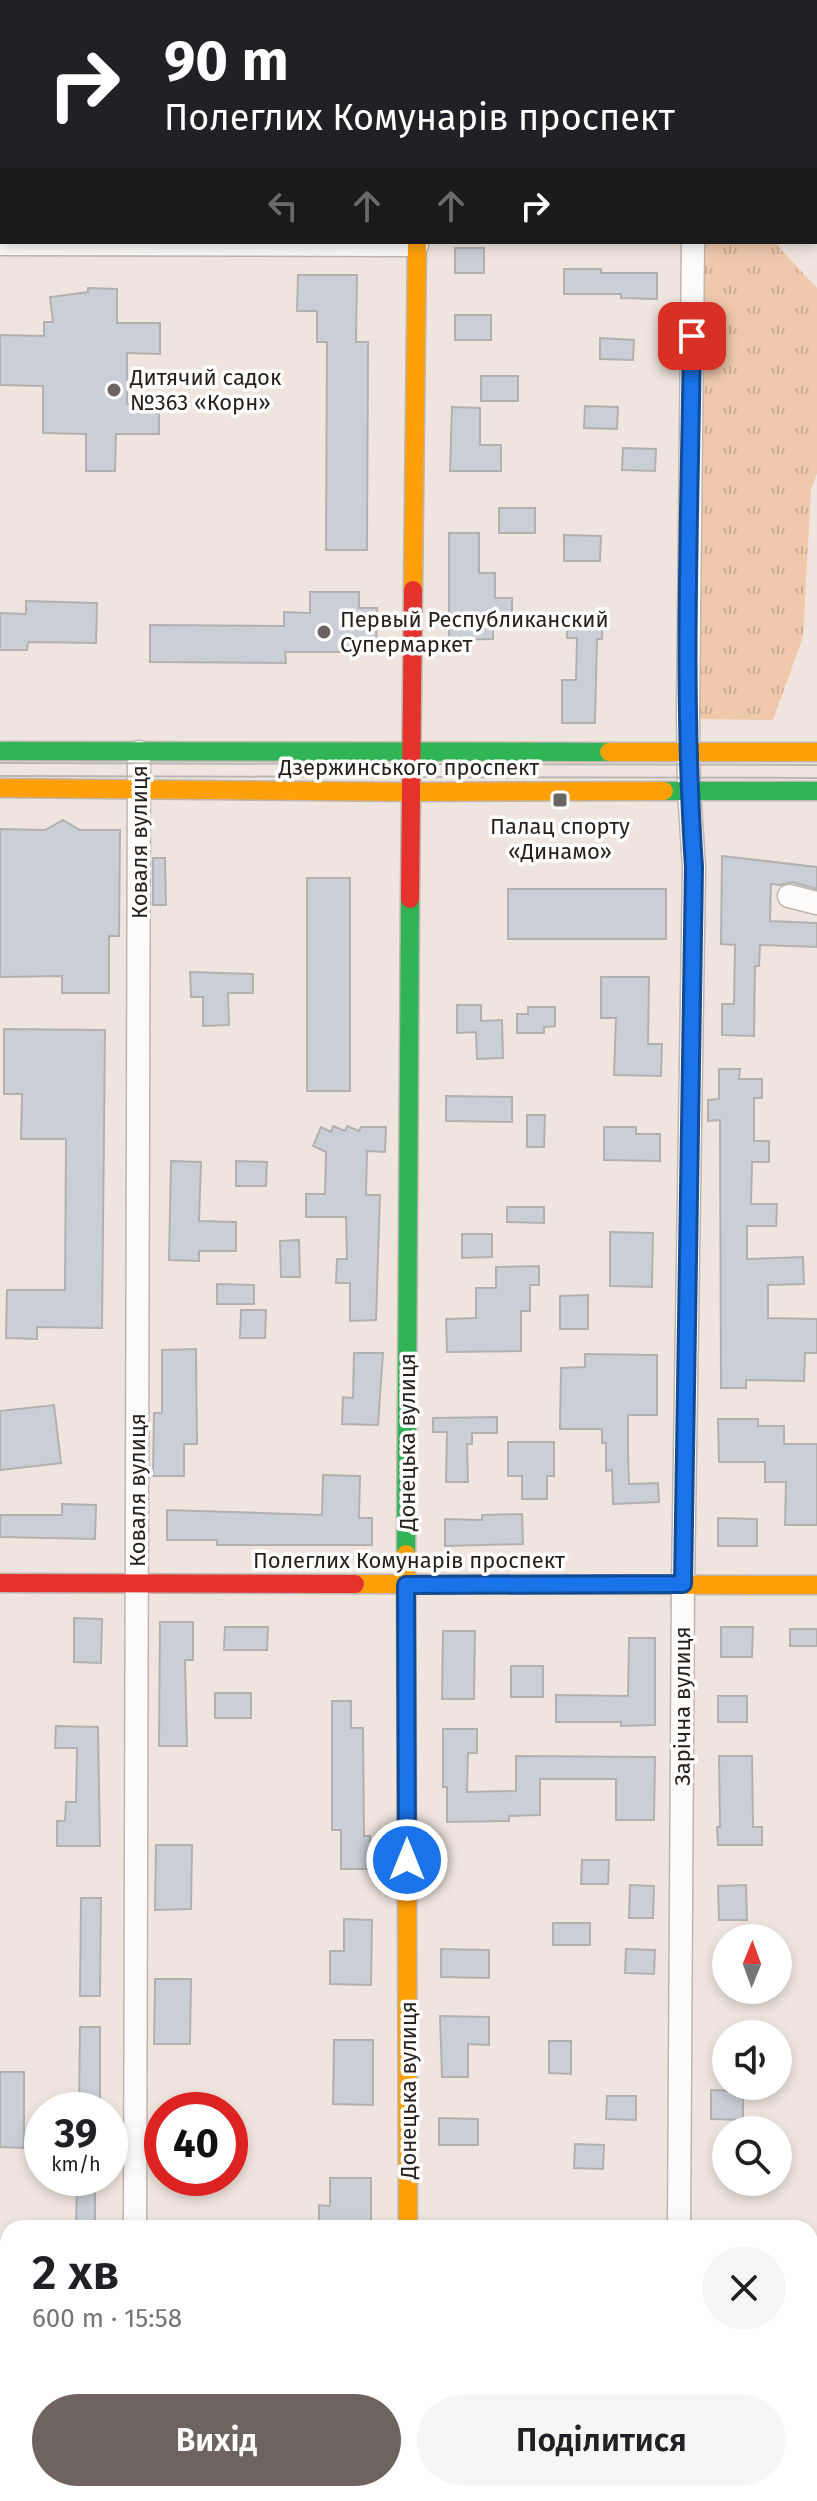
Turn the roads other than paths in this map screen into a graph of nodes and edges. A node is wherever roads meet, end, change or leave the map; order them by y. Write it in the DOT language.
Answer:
graph roads {
  1 [pos="417,244"];
  2 [pos="693,244"];
  3 [pos="0,751"];
  4 [pos="139,752"];
  5 [pos="411,752"];
  6 [pos="689,752"];
  7 [pos="817,752"];
  8 [pos="0,788"];
  9 [pos="139,788"];
  10 [pos="689,791"];
  11 [pos="817,791"];
  12 [pos="411,792"];
  13 [pos="789,896"];
  14 [pos="817,903"];
  15 [pos="0,1583"];
  16 [pos="137,1584"];
  17 [pos="683,1584"];
  18 [pos="406,1585"];
  19 [pos="817,1585"];
  20 [pos="135,2220"];
  21 [pos="408,2220"];
  22 [pos="679,2220"];
  1 -- 5 [label="street"];
  2 -- 6 [label="street"];
  3 -- 4 [label="street, Дзержинського проспект"];
  4 -- 5 [label="street, Дзержинського проспект"];
  4 -- 9 [label="street, Коваля вулиця"];
  5 -- 6 [label="street, Дзержинського проспект"];
  5 -- 12 [label="street, Донецька вулиця"];
  6 -- 7 [label="street, Дзержинського проспект"];
  6 -- 10 [label="street, Зарічна вулиця"];
  8 -- 9 [label="street, Дзержинського проспект"];
  9 -- 12 [label="street, Дзержинського проспект"];
  9 -- 16 [label="street, Коваля вулиця"];
  10 -- 11 [label="street, Дзержинського проспект"];
  10 -- 12 [label="street, Дзержинського проспект"];
  10 -- 17 [label="street, Зарічна вулиця"];
  12 -- 18 [label="street, Донецька вулиця"];
  13 -- 14 [label="street"];
  15 -- 16 [label="street, Полеглих Комунарів проспект"];
  16 -- 18 [label="street, Полеглих Комунарів проспект"];
  16 -- 20 [label="street, Коваля вулиця"];
  17 -- 18 [label="street, Полеглих Комунарів проспект"];
  17 -- 19 [label="street, Полеглих Комунарів проспект"];
  17 -- 22 [label="street, Зарічна вулиця"];
  18 -- 21 [label="street, Донецька вулиця"];
}
